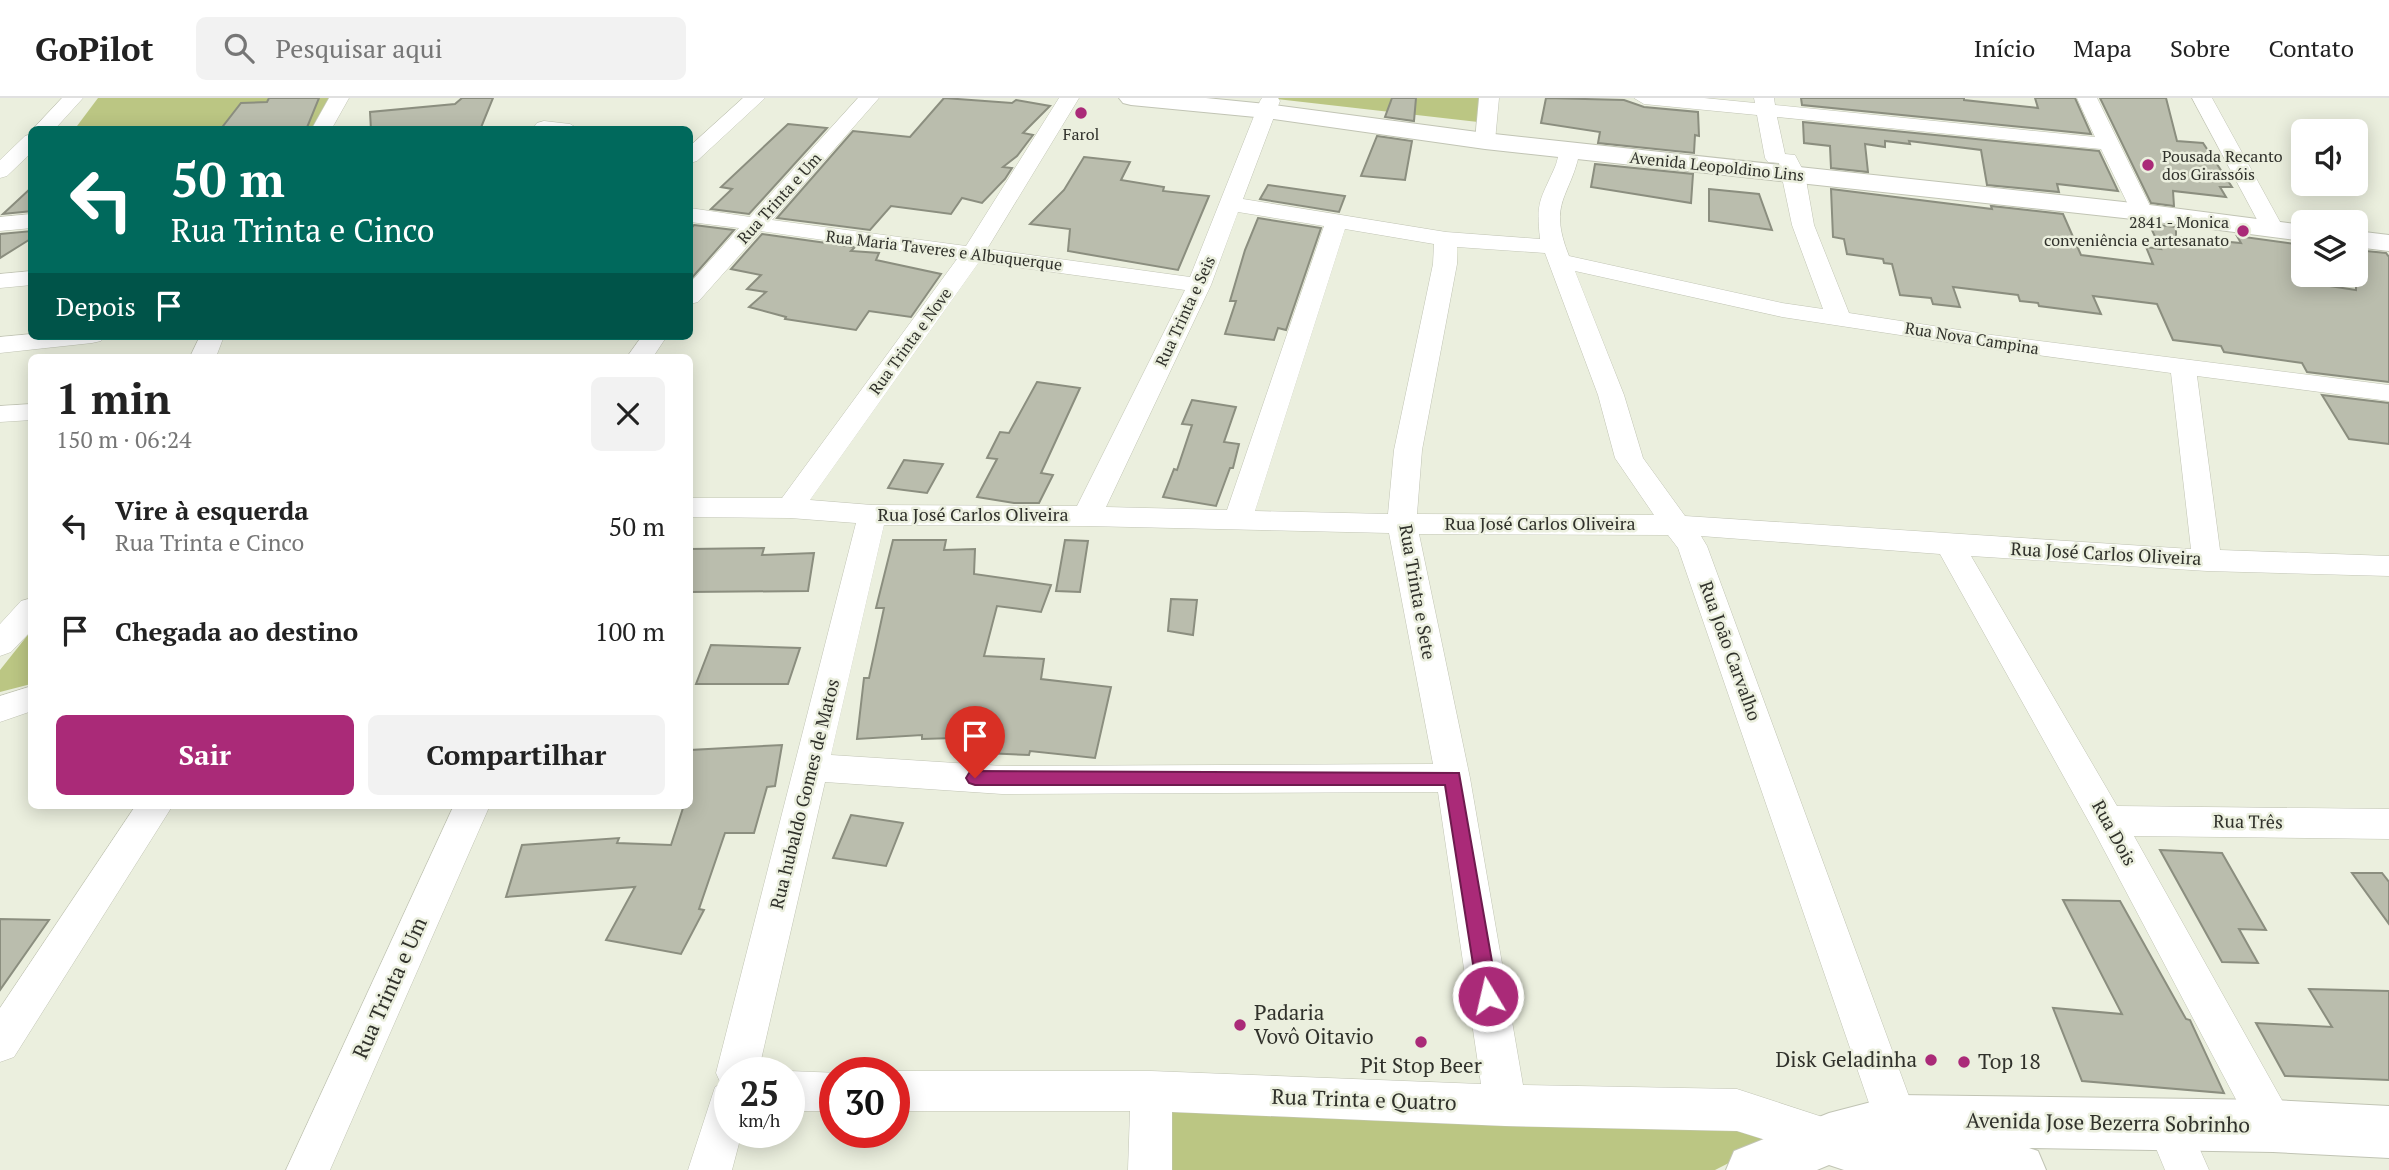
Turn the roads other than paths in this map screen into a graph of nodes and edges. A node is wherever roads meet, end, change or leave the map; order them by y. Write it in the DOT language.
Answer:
graph roads {
  1 [pos="73,98"];
  2 [pos="339,98"];
  3 [pos="755,98"];
  4 [pos="869,98"];
  5 [pos="1069,98"];
  6 [pos="1131,98"];
  7 [pos="1243,98"];
  8 [pos="1489,98"];
  9 [pos="1644,98"];
  10 [pos="2087,98"];
  11 [pos="2202,98"];
  12 [pos="1765,104"];
  13 [pos="1268,106"];
  14 [pos="46,126"];
  15 [pos="323,126"];
  16 [pos="1486,134"];
  17 [pos="28,144"];
  18 [pos="2109,144"];
  19 [pos="694,147"];
  20 [pos="1570,150"];
  21 [pos="1786,164"];
  22 [pos="0,173"];
  23 [pos="1231,204"];
  24 [pos="2138,205"];
  25 [pos="693,216"];
  26 [pos="28,221"];
  27 [pos="1337,221"];
  28 [pos="2269,222"];
  29 [pos="0,224"];
  30 [pos="2291,225"];
  31 [pos="755,226"];
  32 [pos="2368,226"];
  33 [pos="2389,229"];
  34 [pos="1446,239"];
  35 [pos="2368,240"];
  36 [pos="2389,243"];
  37 [pos="973,253"];
  38 [pos="1557,254"];
  39 [pos="698,277"];
  40 [pos="28,278"];
  41 [pos="0,281"];
  42 [pos="1199,285"];
  43 [pos="1838,317"];
  44 [pos="51,340"];
  45 [pos="0,345"];
  46 [pos="2183,368"];
  47 [pos="2389,393"];
  48 [pos="28,412"];
  49 [pos="0,414"];
  50 [pos="693,507"];
  51 [pos="790,508"];
  52 [pos="872,515"];
  53 [pos="1087,516"];
  54 [pos="1238,520"];
  55 [pos="1402,524"];
  56 [pos="1677,525"];
  57 [pos="1949,544"];
  58 [pos="2207,561"];
  59 [pos="2389,566"];
  60 [pos="28,613"];
  61 [pos="0,644"];
  62 [pos="28,699"];
  63 [pos="0,709"];
  64 [pos="811,767"];
  65 [pos="1453,778"];
  66 [pos="152,809"];
  67 [pos="470,809"];
  68 [pos="2108,821"];
  69 [pos="2389,824"];
  70 [pos="0,1043"];
  71 [pos="741,1057"];
  72 [pos="910,1091"];
  73 [pos="1151,1091"];
  74 [pos="1506,1105"];
  75 [pos="2167,1124"];
  76 [pos="2273,1125"];
  77 [pos="2389,1132"];
  78 [pos="1829,1139"];
  79 [pos="716,1148"];
  80 [pos="1908,1152"];
  81 [pos="308,1170"];
  82 [pos="710,1170"];
  83 [pos="1150,1170"];
  84 [pos="1753,1170"];
  85 [pos="2019,1170"];
  86 [pos="2187,1170"];
  1 -- 14 [label="street"];
  2 -- 15 [label="street"];
  3 -- 19 [label="street"];
  4 -- 31 [label="street, Rua Trinta e Um"];
  5 -- 37 [label="street, Rua Trinta e Nove"];
  6 -- 13 [label="main road, Avenida Leopoldino Lins"];
  7 -- 13 [label="main road, Avenida Leopoldino Lins"];
  8 -- 16 [label="street"];
  9 -- 12 [label="street"];
  10 -- 18 [label="street"];
  11 -- 28 [label="street"];
  12 -- 18 [label="street"];
  12 -- 21 [label="street"];
  13 -- 16 [label="main road, Avenida Leopoldino Lins"];
  13 -- 23 [label="street, Rua Trinta e Seis"];
  16 -- 20 [label="main road, Avenida Leopoldino Lins"];
  16 -- 21 [label="main road, Avenida Leopoldino Lins"];
  17 -- 22 [label="street"];
  18 -- 24 [label="street"];
  20 -- 21 [label="main road, Avenida Leopoldino Lins"];
  20 -- 38 [label="street, Rua João Carvalho"];
  21 -- 24 [label="main road, Avenida Leopoldino Lins"];
  21 -- 43 [label="street"];
  23 -- 27 [label="street"];
  23 -- 42 [label="street, Rua Trinta e Seis"];
  24 -- 28 [label="main road, Avenida Leopoldino Lins"];
  25 -- 31 [label="street, Rua Maria Taveres e Albuquerque"];
  26 -- 29 [label="street"];
  27 -- 34 [label="street"];
  27 -- 54 [label="street"];
  28 -- 30 [label="main road, Avenida Leopoldino Lins"];
  31 -- 37 [label="street, Rua Maria Taveres e Albuquerque"];
  31 -- 39 [label="street, Rua Trinta e Um"];
  32 -- 33 [label="main road"];
  34 -- 38 [label="street"];
  34 -- 55 [label="street, Rua Trinta e Sete"];
  35 -- 36 [label="main road"];
  37 -- 42 [label="street, Rua Maria Taveres e Albuquerque"];
  37 -- 51 [label="street, Rua Trinta e Nove"];
  38 -- 43 [label="street, Rua Nova Campina"];
  38 -- 56 [label="street, Rua João Carvalho"];
  40 -- 41 [label="street"];
  42 -- 53 [label="street, Rua Trinta e Seis"];
  43 -- 46 [label="street, Rua Nova Campina"];
  44 -- 45 [label="street"];
  46 -- 47 [label="street, Rua Nova Campina"];
  46 -- 58 [label="street"];
  48 -- 49 [label="street"];
  50 -- 51 [label="street, Rua José Carlos Oliveira"];
  51 -- 52 [label="street, Rua José Carlos Oliveira"];
  52 -- 53 [label="street, Rua José Carlos Oliveira"];
  52 -- 64 [label="street, Rua hubaldo Gomes de Matos"];
  53 -- 54 [label="street, Rua José Carlos Oliveira"];
  54 -- 55 [label="street, Rua José Carlos Oliveira"];
  55 -- 56 [label="street, Rua José Carlos Oliveira"];
  55 -- 65 [label="street, Rua Trinta e Sete"];
  56 -- 57 [label="street, Rua José Carlos Oliveira"];
  56 -- 80 [label="street, Rua João Carvalho"];
  57 -- 58 [label="street, Rua José Carlos Oliveira"];
  57 -- 68 [label="street, Rua Dois"];
  58 -- 59 [label="street, Rua José Carlos Oliveira"];
  60 -- 61 [label="street"];
  62 -- 63 [label="street"];
  64 -- 65 [label="street"];
  64 -- 71 [label="street, Rua hubaldo Gomes de Matos"];
  65 -- 74 [label="street, Rua Trinta e Sete"];
  66 -- 70 [label="street"];
  67 -- 81 [label="street, Rua Trinta e Um"];
  68 -- 69 [label="street, Rua Três"];
  68 -- 76 [label="street, Rua Dois"];
  72 -- 73 [label="street, Rua Trinta e Quatro"];
  73 -- 74 [label="street, Rua Trinta e Quatro"];
  73 -- 83 [label="street"];
  74 -- 78 [label="street, Rua Trinta e Quatro"];
  75 -- 76 [label="main road, Avenida Jose Bezerra Sobrinho"];
  75 -- 80 [label="main road, Avenida Jose Bezerra Sobrinho"];
  75 -- 86 [label="street"];
  76 -- 77 [label="main road, Avenida Jose Bezerra Sobrinho"];
  78 -- 80 [label="main road, Avenida Jose Bezerra Sobrinho"];
  78 -- 84 [label="main road"];
  79 -- 82 [label="street"];
  80 -- 85 [label="main road, Avenida Jose Bezerra Sobrinho"];
}
